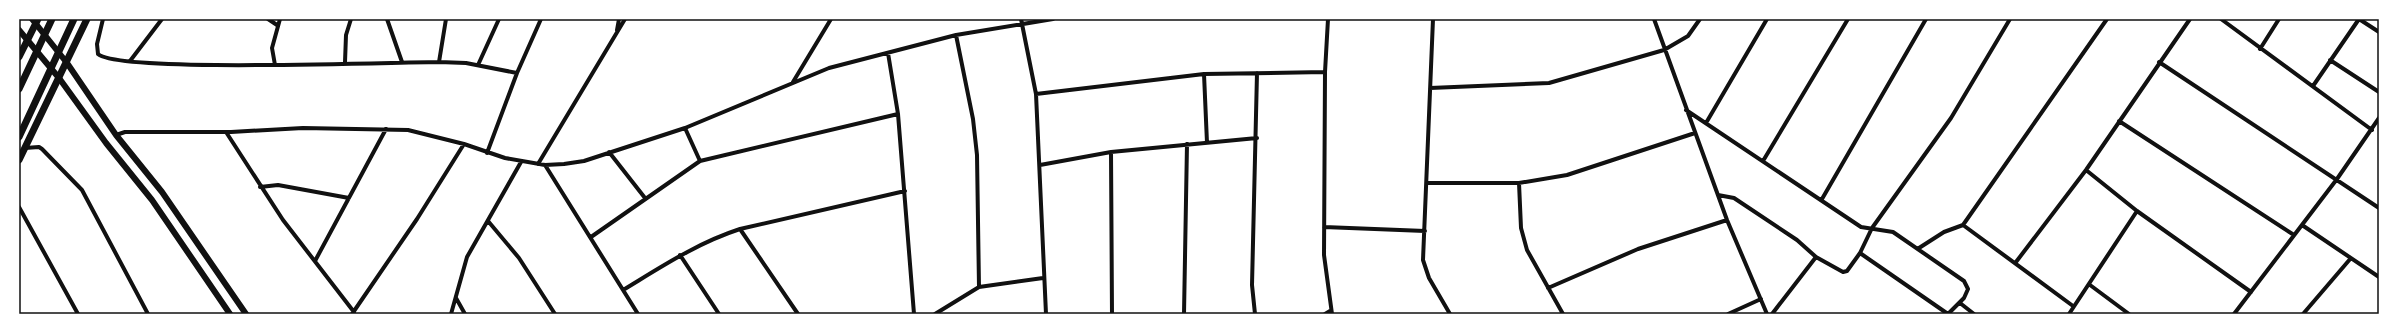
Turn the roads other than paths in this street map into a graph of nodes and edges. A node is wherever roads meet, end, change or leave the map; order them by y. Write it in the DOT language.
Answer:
graph roads {
  1 [pos="52,19"];
  2 [pos="74,19"];
  3 [pos="87,19"];
  4 [pos="103,19"];
  5 [pos="162,19"];
  6 [pos="268,19"];
  7 [pos="280,19"];
  8 [pos="351,19"];
  9 [pos="387,19"];
  10 [pos="446,19"];
  11 [pos="499,19"];
  12 [pos="541,19"];
  13 [pos="619,19"];
  14 [pos="625,19"];
  15 [pos="831,19"];
  16 [pos="1053,19"];
  17 [pos="1328,19"];
  18 [pos="1433,19"];
  19 [pos="1654,19"];
  20 [pos="1700,19"];
  21 [pos="1767,19"];
  22 [pos="1848,19"];
  23 [pos="1926,19"];
  24 [pos="2010,19"];
  25 [pos="2107,19"];
  26 [pos="2190,19"];
  27 [pos="2221,19"];
  28 [pos="2279,19"];
  29 [pos="2359,19"];
  30 [pos="1021,21"];
  31 [pos="36,22"];
  32 [pos="277,25"];
  33 [pos="19,30"];
  34 [pos="2379,32"];
  35 [pos="617,33"];
  36 [pos="956,35"];
  37 [pos="30,41"];
  38 [pos="2260,49"];
  39 [pos="1664,50"];
  40 [pos="888,52"];
  41 [pos="19,57"];
  42 [pos="2330,60"];
  43 [pos="65,61"];
  44 [pos="130,61"];
  45 [pos="345,62"];
  46 [pos="402,62"];
  47 [pos="439,62"];
  48 [pos="2159,62"];
  49 [pos="478,64"];
  50 [pos="274,65"];
  51 [pos="1325,72"];
  52 [pos="517,73"];
  53 [pos="1257,73"];
  54 [pos="1204,74"];
  55 [pos="57,76"];
  56 [pos="793,82"];
  57 [pos="2312,86"];
  58 [pos="1430,88"];
  59 [pos="19,89"];
  60 [pos="2379,92"];
  61 [pos="1036,94"];
  62 [pos="1686,110"];
  63 [pos="898,114"];
  64 [pos="2379,118"];
  65 [pos="2119,122"];
  66 [pos="1706,123"];
  67 [pos="685,128"];
  68 [pos="386,129"];
  69 [pos="2372,130"];
  70 [pos="226,132"];
  71 [pos="1695,133"];
  72 [pos="116,135"];
  73 [pos="19,137"];
  74 [pos="1257,138"];
  75 [pos="1207,143"];
  76 [pos="464,144"];
  77 [pos="1187,144"];
  78 [pos="25,148"];
  79 [pos="609,152"];
  80 [pos="1111,152"];
  81 [pos="487,153"];
  82 [pos="19,160"];
  83 [pos="700,161"];
  84 [pos="1763,161"];
  85 [pos="521,162"];
  86 [pos="538,164"];
  87 [pos="544,165"];
  88 [pos="1040,165"];
  89 [pos="2086,170"];
  90 [pos="2337,179"];
  91 [pos="1427,183"];
  92 [pos="1520,183"];
  93 [pos="260,186"];
  94 [pos="905,191"];
  95 [pos="1718,196"];
  96 [pos="349,198"];
  97 [pos="645,198"];
  98 [pos="1822,199"];
  99 [pos="19,207"];
  100 [pos="2379,208"];
  101 [pos="2137,211"];
  102 [pos="1727,220"];
  103 [pos="488,221"];
  104 [pos="1963,225"];
  105 [pos="2302,225"];
  106 [pos="1324,227"];
  107 [pos="1872,228"];
  108 [pos="740,229"];
  109 [pos="1425,231"];
  110 [pos="2294,235"];
  111 [pos="591,237"];
  112 [pos="1919,248"];
  113 [pos="1860,253"];
  114 [pos="680,255"];
  115 [pos="1816,257"];
  116 [pos="2350,258"];
  117 [pos="315,261"];
  118 [pos="2016,262"];
  119 [pos="2379,277"];
  120 [pos="1043,278"];
  121 [pos="2090,285"];
  122 [pos="979,287"];
  123 [pos="1548,288"];
  124 [pos="623,290"];
  125 [pos="2251,292"];
  126 [pos="456,298"];
  127 [pos="1761,299"];
  128 [pos="1960,303"];
  129 [pos="2073,306"];
  130 [pos="353,313"];
  131 [pos="1331,313"];
  132 [pos="78,314"];
  133 [pos="148,314"];
  134 [pos="230,314"];
  135 [pos="246,314"];
  136 [pos="451,314"];
  137 [pos="466,314"];
  138 [pos="555,314"];
  139 [pos="638,314"];
  140 [pos="719,314"];
  141 [pos="798,314"];
  142 [pos="914,314"];
  143 [pos="935,314"];
  144 [pos="1046,314"];
  145 [pos="1112,314"];
  146 [pos="1184,314"];
  147 [pos="1255,314"];
  148 [pos="1325,314"];
  149 [pos="1450,314"];
  150 [pos="1563,314"];
  151 [pos="1728,314"];
  152 [pos="1767,314"];
  153 [pos="1772,314"];
  154 [pos="1948,314"];
  155 [pos="1974,314"];
  156 [pos="2069,314"];
  157 [pos="2129,314"];
  158 [pos="2234,314"];
  159 [pos="2303,314"];
  1 -- 59 [label="main road"];
  2 -- 73 [label="main road"];
  3 -- 43 [label="main road"];
  4 -- 44 [label="street"];
  5 -- 44 [label="street"];
  6 -- 32 [label="street"];
  7 -- 32 [label="street"];
  8 -- 45 [label="street"];
  9 -- 46 [label="street"];
  10 -- 47 [label="street"];
  11 -- 49 [label="street"];
  12 -- 52 [label="street"];
  13 -- 35 [label="street"];
  14 -- 35 [label="street"];
  15 -- 56 [label="street"];
  16 -- 30 [label="street"];
  17 -- 51 [label="street"];
  18 -- 58 [label="street"];
  19 -- 39 [label="street"];
  20 -- 39 [label="street"];
  21 -- 66 [label="street"];
  22 -- 84 [label="street"];
  23 -- 98 [label="street"];
  24 -- 107 [label="street"];
  25 -- 104 [label="street"];
  26 -- 48 [label="street"];
  27 -- 38 [label="street"];
  28 -- 38 [label="street"];
  29 -- 34 [label="street"];
  29 -- 42 [label="street"];
  30 -- 36 [label="street"];
  30 -- 61 [label="street"];
  31 -- 37 [label="main road"];
  31 -- 43 [label="main road"];
  32 -- 50 [label="street"];
  33 -- 37 [label="main road"];
  35 -- 86 [label="street"];
  36 -- 40 [label="street"];
  36 -- 122 [label="street"];
  37 -- 41 [label="main road"];
  37 -- 55 [label="main road"];
  38 -- 57 [label="street"];
  39 -- 58 [label="street"];
  39 -- 62 [label="street"];
  40 -- 56 [label="street"];
  40 -- 63 [label="street"];
  42 -- 57 [label="street"];
  42 -- 60 [label="street"];
  43 -- 55 [label="main road"];
  43 -- 72 [label="main road"];
  44 -- 50 [label="street"];
  45 -- 46 [label="street"];
  45 -- 50 [label="street"];
  46 -- 47 [label="street"];
  47 -- 49 [label="street"];
  48 -- 65 [label="street"];
  48 -- 90 [label="street"];
  49 -- 52 [label="street"];
  51 -- 53 [label="street"];
  51 -- 106 [label="street"];
  52 -- 81 [label="street"];
  53 -- 54 [label="street"];
  53 -- 74 [label="street"];
  54 -- 61 [label="street"];
  54 -- 75 [label="street"];
  55 -- 78 [label="main road"];
  55 -- 134 [label="main road"];
  56 -- 67 [label="street"];
  57 -- 69 [label="street"];
  58 -- 91 [label="street"];
  61 -- 88 [label="street"];
  62 -- 66 [label="street"];
  62 -- 71 [label="street"];
  63 -- 83 [label="street"];
  63 -- 94 [label="street"];
  64 -- 69 [label="street"];
  65 -- 89 [label="street"];
  65 -- 110 [label="street"];
  66 -- 84 [label="street"];
  67 -- 79 [label="street"];
  67 -- 83 [label="street"];
  68 -- 70 [label="street"];
  68 -- 76 [label="street"];
  68 -- 96 [label="street"];
  69 -- 90 [label="street"];
  70 -- 72 [label="street"];
  70 -- 93 [label="street"];
  71 -- 92 [label="street"];
  71 -- 95 [label="street"];
  72 -- 135 [label="main road"];
  74 -- 75 [label="street"];
  74 -- 147 [label="street"];
  75 -- 77 [label="street"];
  76 -- 81 [label="street"];
  76 -- 130 [label="street"];
  77 -- 80 [label="street"];
  77 -- 146 [label="street"];
  78 -- 82 [label="main road"];
  78 -- 133 [label="street"];
  79 -- 87 [label="street"];
  79 -- 97 [label="street"];
  80 -- 88 [label="street"];
  80 -- 145 [label="street"];
  81 -- 85 [label="street"];
  83 -- 97 [label="street"];
  84 -- 98 [label="street"];
  85 -- 86 [label="street"];
  85 -- 103 [label="street"];
  86 -- 87 [label="street"];
  87 -- 111 [label="street"];
  88 -- 120 [label="street"];
  89 -- 101 [label="street"];
  89 -- 118 [label="street"];
  90 -- 100 [label="street"];
  90 -- 105 [label="street"];
  91 -- 92 [label="street"];
  91 -- 109 [label="street"];
  92 -- 123 [label="street"];
  93 -- 96 [label="street"];
  93 -- 117 [label="street"];
  94 -- 108 [label="street"];
  94 -- 142 [label="street"];
  95 -- 102 [label="street"];
  95 -- 115 [label="street"];
  96 -- 117 [label="street"];
  97 -- 111 [label="street"];
  98 -- 107 [label="street"];
  99 -- 132 [label="street"];
  101 -- 121 [label="street"];
  101 -- 125 [label="street"];
  102 -- 123 [label="street"];
  102 -- 127 [label="street"];
  103 -- 126 [label="street"];
  103 -- 138 [label="street"];
  104 -- 112 [label="street"];
  104 -- 118 [label="street"];
  105 -- 110 [label="street"];
  105 -- 116 [label="street"];
  106 -- 109 [label="street"];
  106 -- 131 [label="street"];
  107 -- 112 [label="street"];
  107 -- 113 [label="street"];
  108 -- 114 [label="street"];
  108 -- 141 [label="street"];
  109 -- 149 [label="street"];
  110 -- 125 [label="street"];
  111 -- 124 [label="street"];
  112 -- 128 [label="street"];
  113 -- 115 [label="street"];
  113 -- 154 [label="street"];
  114 -- 124 [label="street"];
  114 -- 140 [label="street"];
  115 -- 153 [label="street"];
  116 -- 119 [label="street"];
  116 -- 159 [label="street"];
  117 -- 130 [label="street"];
  118 -- 129 [label="street"];
  120 -- 122 [label="street"];
  120 -- 144 [label="street"];
  121 -- 129 [label="street"];
  121 -- 157 [label="street"];
  122 -- 143 [label="street"];
  123 -- 150 [label="street"];
  124 -- 139 [label="street"];
  125 -- 158 [label="street"];
  126 -- 136 [label="street"];
  126 -- 137 [label="street"];
  127 -- 151 [label="street"];
  127 -- 152 [label="street"];
  128 -- 154 [label="street"];
  128 -- 155 [label="street"];
  129 -- 156 [label="street"];
  131 -- 148 [label="street"];
}
